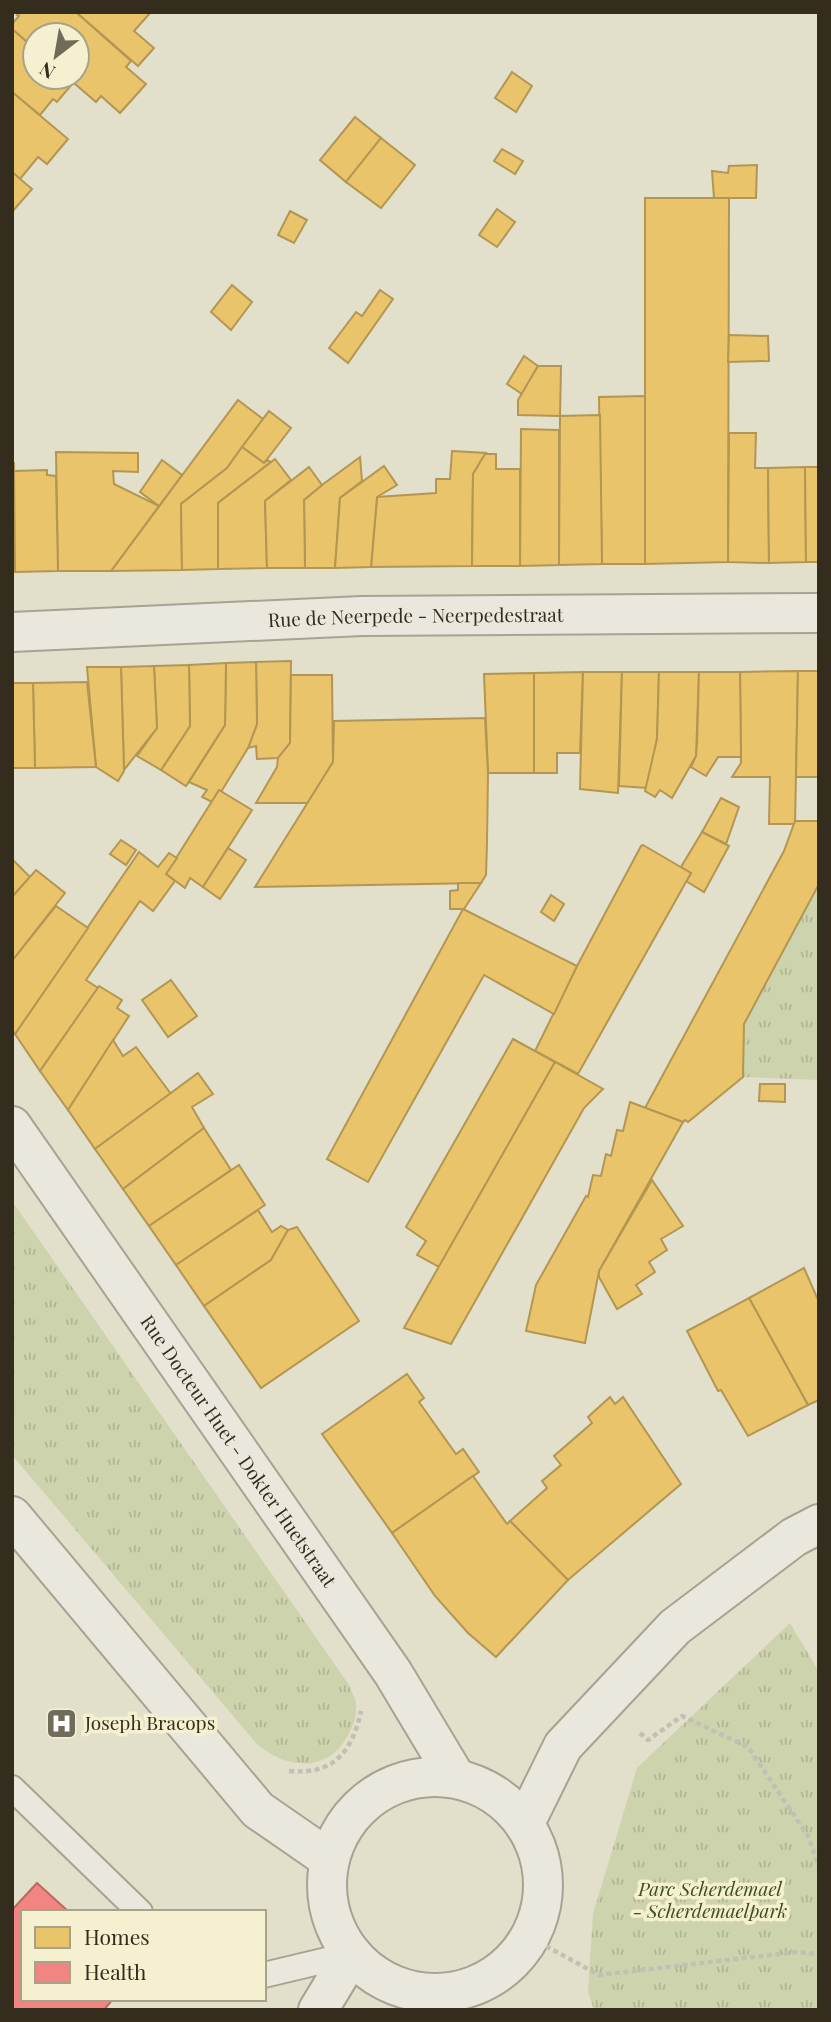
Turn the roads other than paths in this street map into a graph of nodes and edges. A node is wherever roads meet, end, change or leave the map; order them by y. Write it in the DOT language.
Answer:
graph roads {
  1 [pos="819,613"];
  2 [pos="12,632"];
  3 [pos="12,1126"];
  4 [pos="12,1516"];
  5 [pos="819,1524"];
  6 [pos="456,1778"];
  7 [pos="12,1788"];
  8 [pos="525,1823"];
  9 [pos="329,1859"];
  10 [pos="138,1910"];
  11 [pos="352,1954"];
  12 [pos="266,1975"];
  13 [pos="448,2001"];
  14 [pos="318,2010"];
  1 -- 2 [label="street, Rue de Neerpede - Neerpedestraat"];
  3 -- 6 [label="street, Rue Docteur Huet - Dokter Huetstraat"];
  4 -- 9 [label="street"];
  5 -- 8 [label="street"];
  6 -- 8 [label="street"];
  6 -- 9 [label="street"];
  7 -- 10 [label="lane"];
  8 -- 13 [label="street"];
  9 -- 11 [label="street"];
  11 -- 12 [label="lane"];
  11 -- 13 [label="street"];
  11 -- 14 [label="street"];
}
